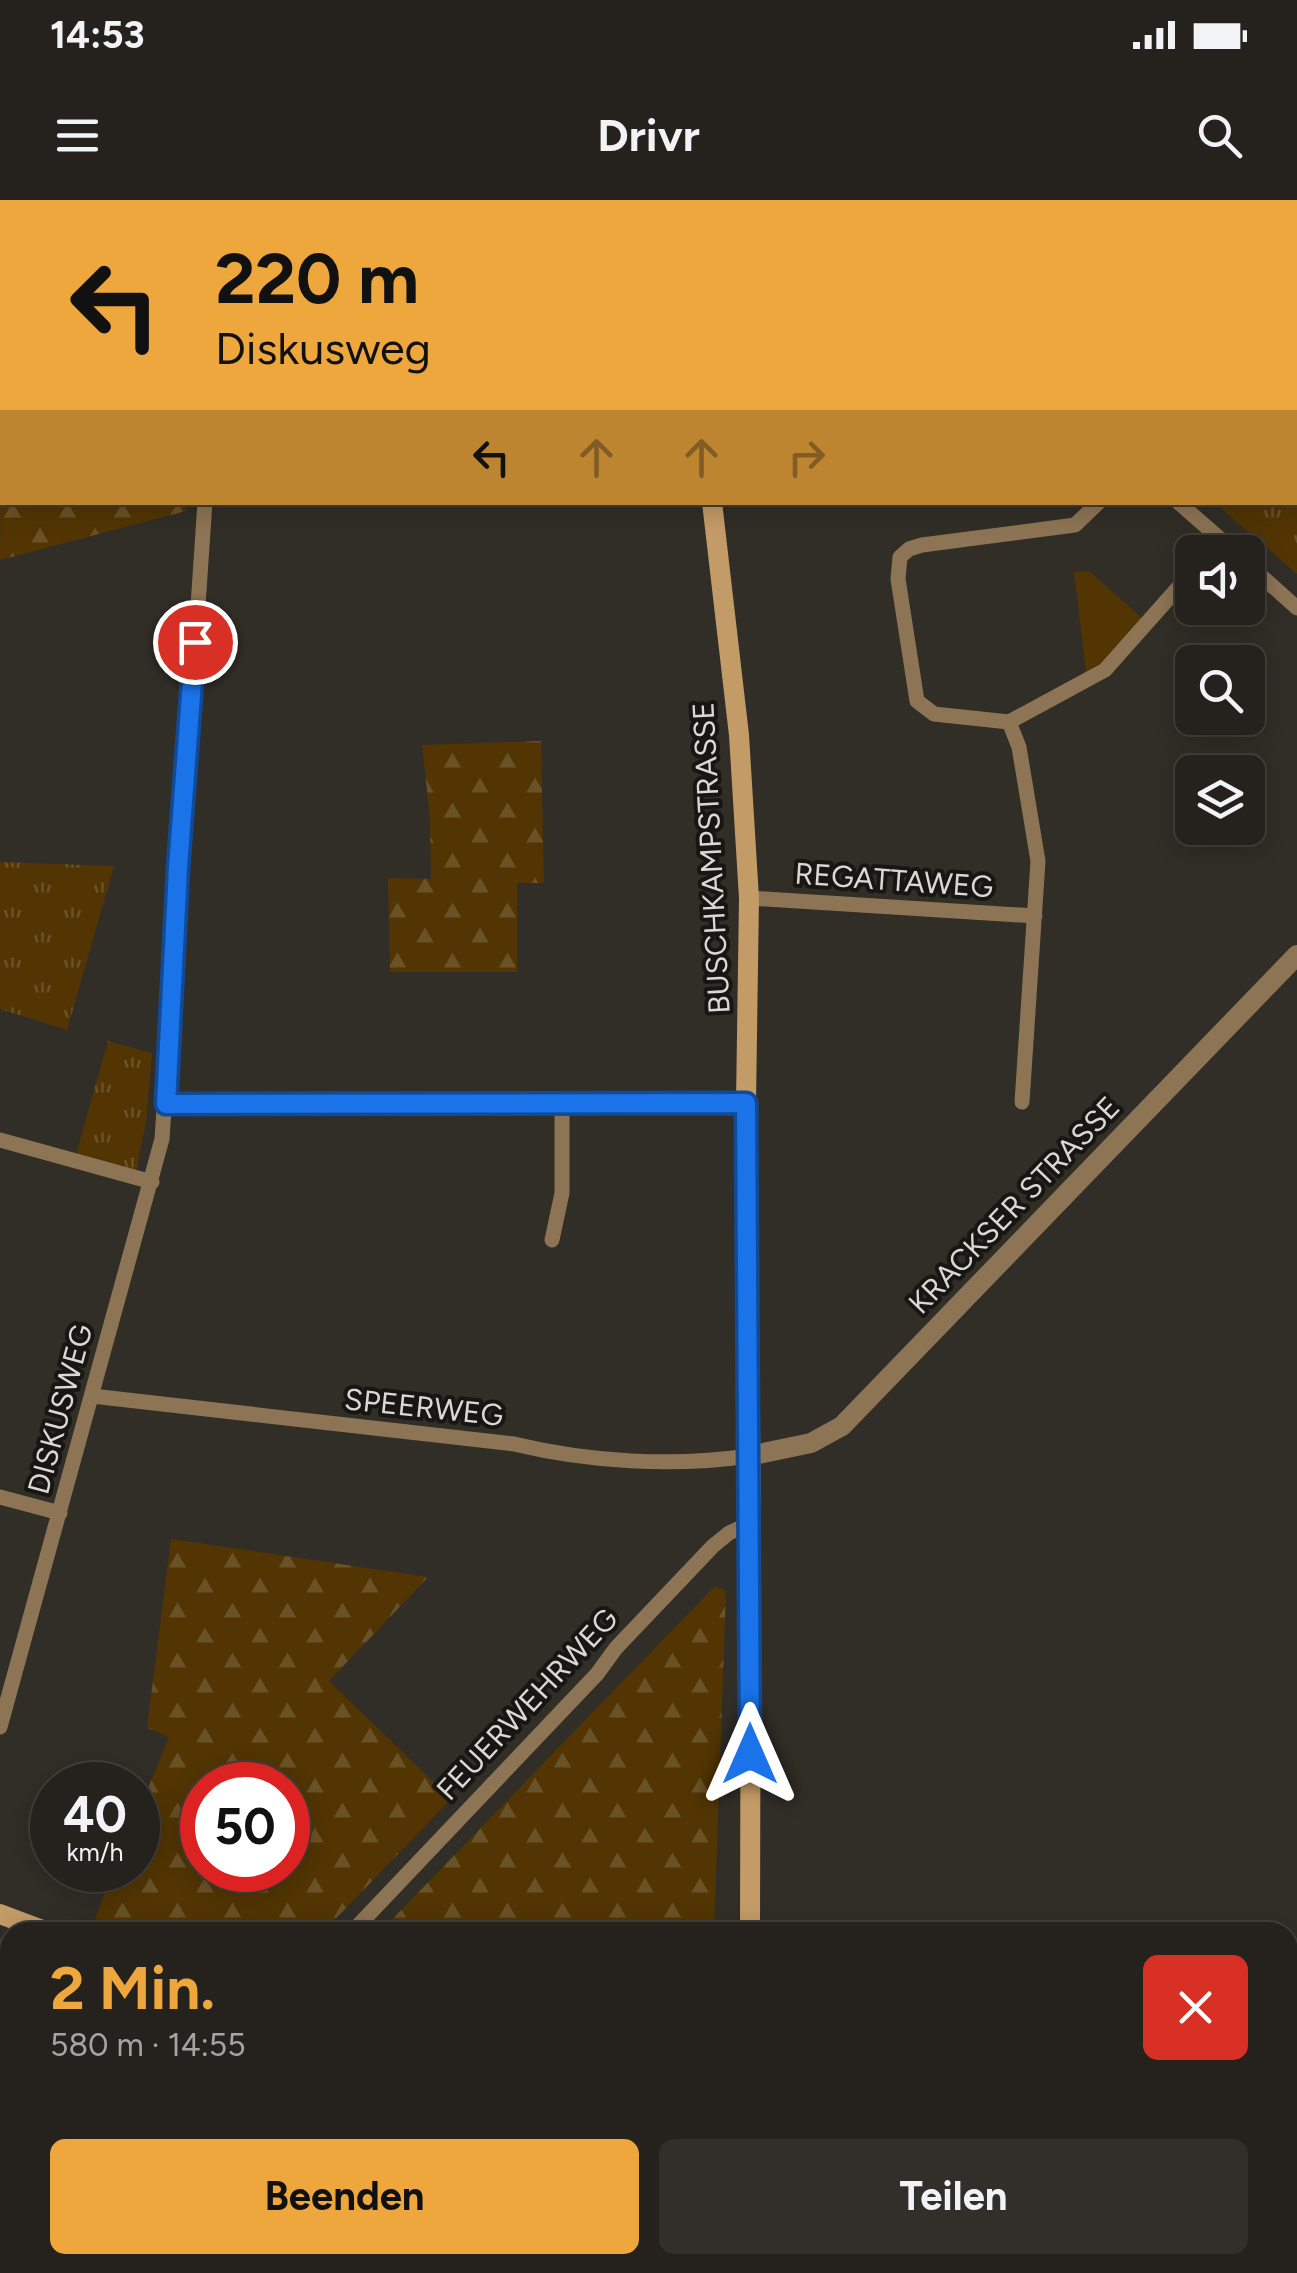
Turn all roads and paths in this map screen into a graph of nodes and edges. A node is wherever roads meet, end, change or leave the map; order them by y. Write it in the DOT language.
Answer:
graph roads {
  1 [pos="205,505"];
  2 [pos="712,505"];
  3 [pos="1096,505"];
  4 [pos="1181,505"];
  5 [pos="1206,535"];
  6 [pos="1265,579"];
  7 [pos="1175,591"];
  8 [pos="1297,608"];
  9 [pos="1010,722"];
  10 [pos="749,898"];
  11 [pos="1035,916"];
  12 [pos="1297,955"];
  13 [pos="1022,1102"];
  14 [pos="562,1103"];
  15 [pos="746,1103"];
  16 [pos="166,1104"];
  17 [pos="0,1140"];
  18 [pos="152,1182"];
  19 [pos="552,1240"];
  20 [pos="92,1396"];
  21 [pos="750,1456"];
  22 [pos="0,1497"];
  23 [pos="60,1513"];
  24 [pos="751,1523"];
  25 [pos="0,1727"];
  26 [pos="361,1922"];
  27 [pos="750,1922"];
  1 -- 16 [label="street, DISKUSWEG"];
  2 -- 10 [label="main road, BUSCHKAMPSTRASSE"];
  3 -- 9 [label="street"];
  4 -- 5 [label="street"];
  6 -- 8 [label="street"];
  7 -- 9 [label="street"];
  9 -- 11 [label="street, REGATTAWEG"];
  10 -- 11 [label="street, REGATTAWEG"];
  10 -- 15 [label="main road, BUSCHKAMPSTRASSE"];
  11 -- 13 [label="street, REGATTAWEG"];
  12 -- 21 [label="street, KRACKSER STRASSE"];
  14 -- 15 [label="street"];
  14 -- 16 [label="street"];
  14 -- 19 [label="street"];
  15 -- 21 [label="main road, BUSCHKAMPSTRASSE"];
  16 -- 18 [label="street, DISKUSWEG"];
  17 -- 18 [label="street"];
  18 -- 20 [label="street, DISKUSWEG"];
  20 -- 21 [label="street, SPEERWEG"];
  20 -- 23 [label="street, DISKUSWEG"];
  21 -- 24 [label="main road, BUSCHKAMPSTRASSE"];
  22 -- 23 [label="street"];
  23 -- 25 [label="street, DISKUSWEG"];
  24 -- 26 [label="street, FEUERWEHRWEG"];
  24 -- 27 [label="main road, BUSCHKAMPSTRASSE"];
}
